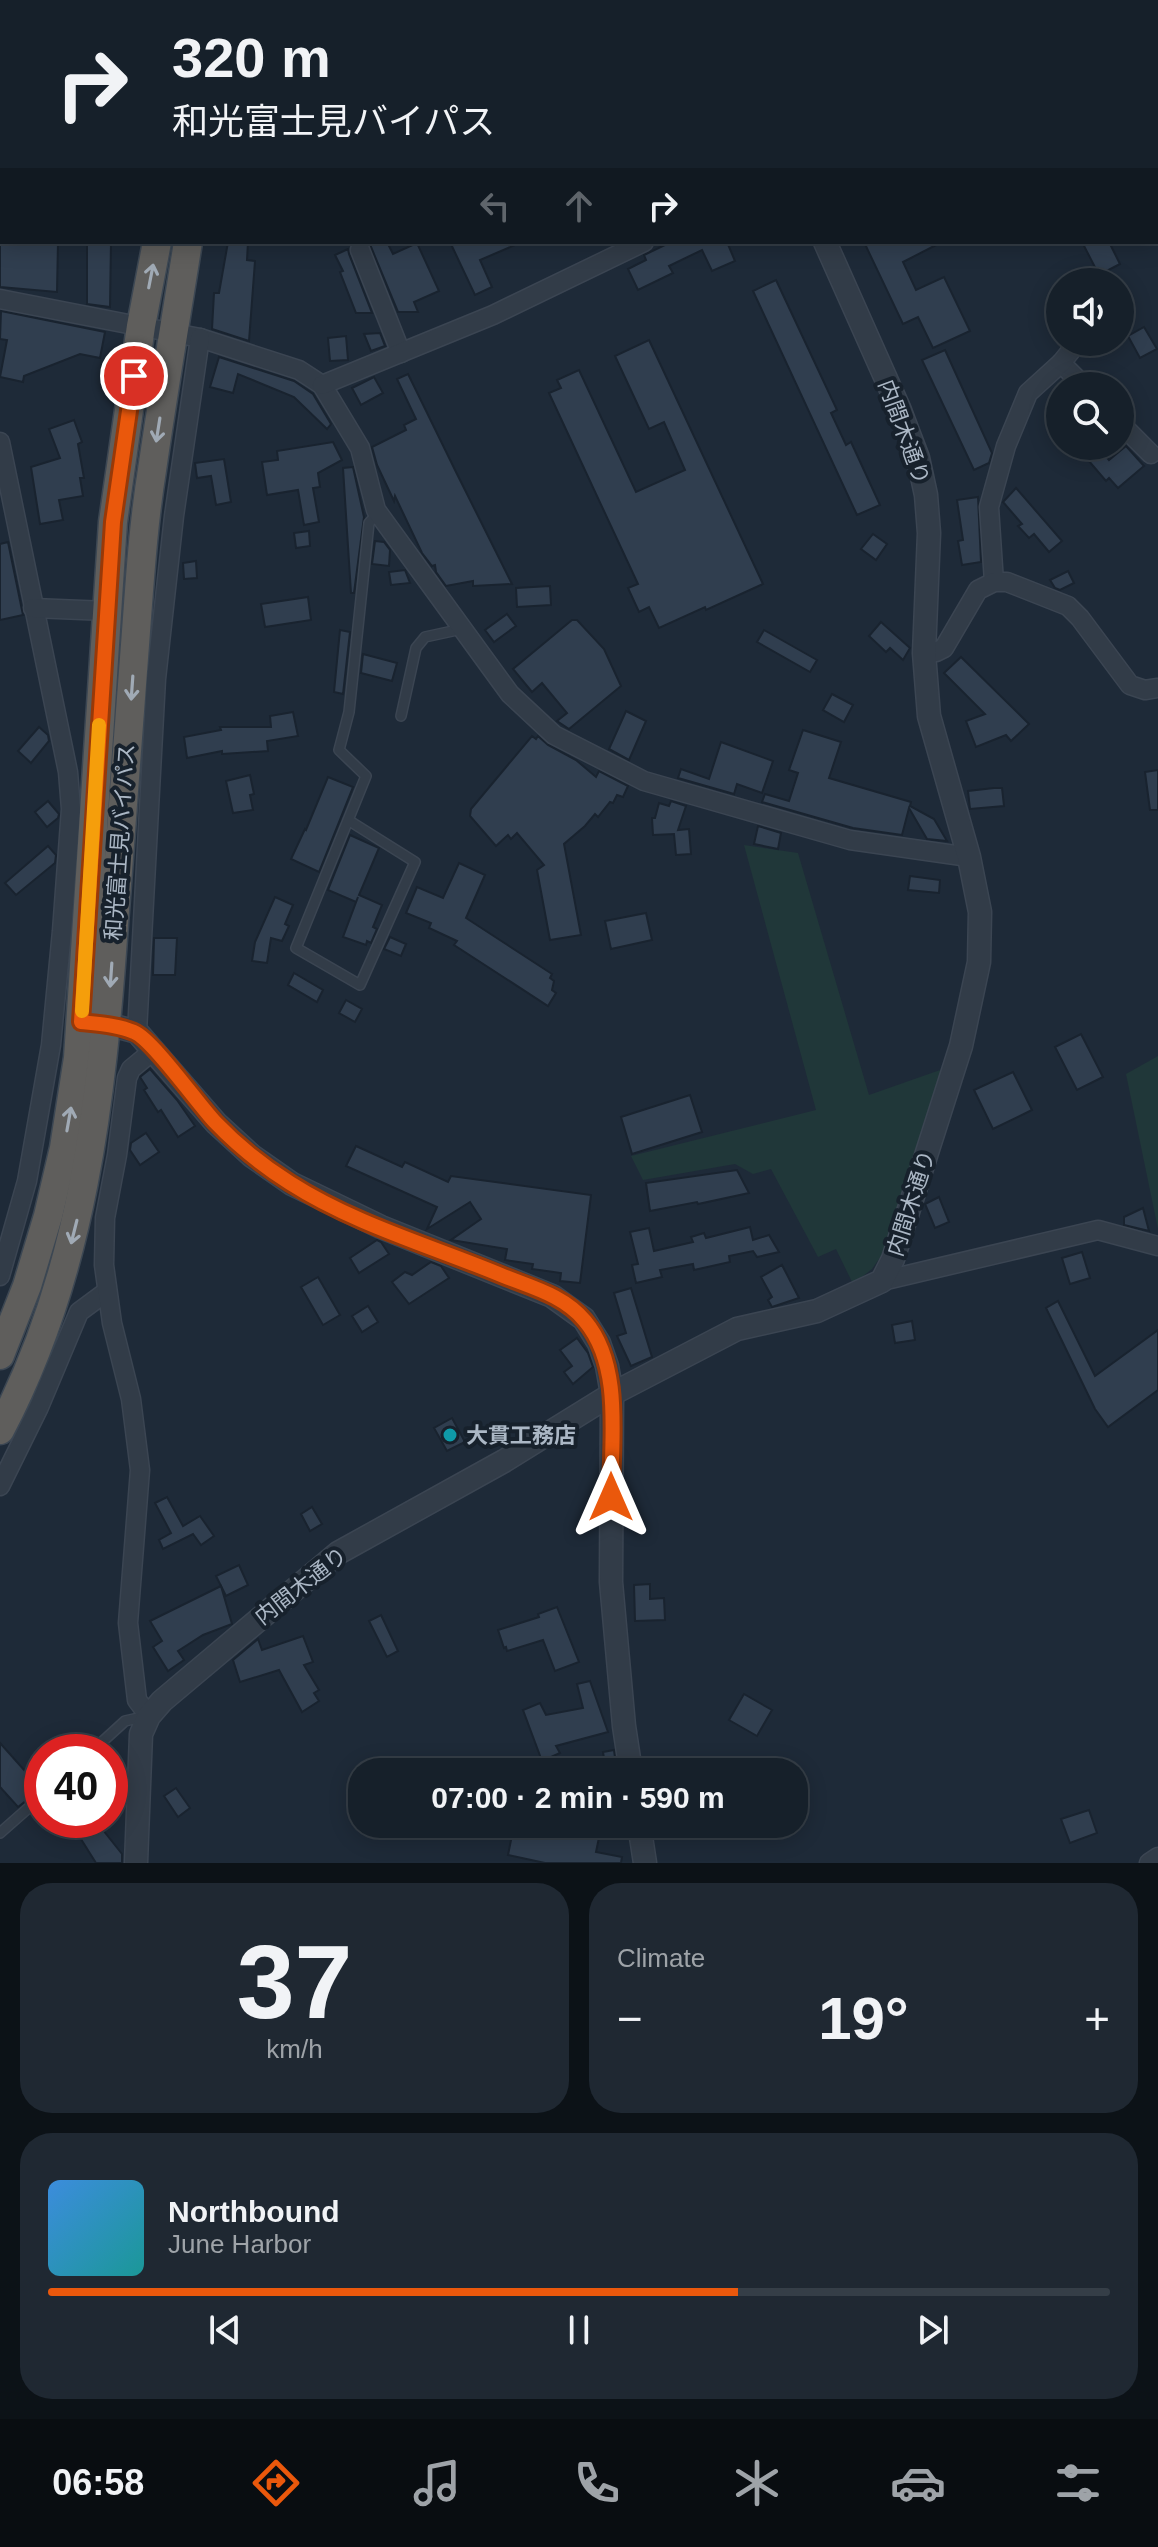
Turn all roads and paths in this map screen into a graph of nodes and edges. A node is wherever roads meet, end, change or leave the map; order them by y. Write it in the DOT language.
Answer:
graph roads {
  1 [pos="157,244"];
  2 [pos="188,244"];
  3 [pos="640,244"];
  4 [pos="826,244"];
  5 [pos="360,250"];
  6 [pos="0,299"];
  7 [pos="141,326"];
  8 [pos="187,336"];
  9 [pos="401,353"];
  10 [pos="1067,356"];
  11 [pos="1061,363"];
  12 [pos="1070,372"];
  13 [pos="322,385"];
  14 [pos="1134,437"];
  15 [pos="0,442"];
  16 [pos="1151,454"];
  17 [pos="378,513"];
  18 [pos="994,582"];
  19 [pos="33,608"];
  20 [pos="107,611"];
  21 [pos="462,629"];
  22 [pos="924,653"];
  23 [pos="1158,688"];
  24 [pos="401,716"];
  25 [pos="348,820"];
  26 [pos="969,857"];
  27 [pos="94,1023"];
  28 [pos="137,1032"];
  29 [pos="154,1050"];
  30 [pos="1158,1246"];
  31 [pos="0,1276"];
  32 [pos="882,1281"];
  33 [pos="106,1292"];
  34 [pos="0,1355"];
  35 [pos="612,1394"];
  36 [pos="0,1430"];
  37 [pos="0,1486"];
  38 [pos="149,1716"];
  39 [pos="111,1734"];
  40 [pos="629,1758"];
  41 [pos="24,1812"];
  42 [pos="0,1833"];
  43 [pos="641,1838"];
  44 [pos="1158,1857"];
  45 [pos="136,1863"];
  46 [pos="645,1863"];
  47 [pos="1149,1863"];
  7 -- 1 [label="highway, 和光富士見バイパス, one-way"];
  2 -- 8 [label="highway, 和光富士見バイパス"];
  3 -- 9 [label="street"];
  4 -- 22 [label="street, 内間木通り"];
  5 -- 9 [label="street"];
  6 -- 7 [label="street"];
  7 -- 8 [label="street"];
  7 -- 20 [label="highway, 和光富士見バイパス"];
  8 -- 13 [label="street"];
  8 -- 27 [label="highway, 和光富士見バイパス, one-way"];
  8 -- 28 [label="street"];
  9 -- 13 [label="street"];
  10 -- 11 [label="street"];
  11 -- 12 [label="street"];
  11 -- 18 [label="street"];
  13 -- 17 [label="street"];
  14 -- 16 [label="street"];
  15 -- 19 [label="street"];
  17 -- 21 [label="street"];
  17 -- 25 [label="lane"];
  18 -- 22 [label="street"];
  18 -- 23 [label="street"];
  19 -- 20 [label="street"];
  19 -- 31 [label="street"];
  20 -- 27 [label="highway, 和光富士見バイパス"];
  21 -- 24 [label="lane"];
  21 -- 26 [label="street"];
  22 -- 26 [label="street, 内間木通り"];
  25 -- 25 [label="lane"];
  26 -- 32 [label="street, 内間木通り"];
  27 -- 28 [label="street"];
  34 -- 27 [label="highway, 和光富士見バイパス, one-way"];
  27 -- 36 [label="highway, 和光富士見バイパス, one-way"];
  28 -- 29 [label="street"];
  29 -- 33 [label="street"];
  29 -- 35 [label="street"];
  30 -- 32 [label="street"];
  32 -- 35 [label="street, 内間木通り"];
  33 -- 37 [label="street"];
  33 -- 38 [label="street"];
  35 -- 38 [label="street, 内間木通り"];
  35 -- 40 [label="street"];
  38 -- 39 [label="lane"];
  38 -- 45 [label="street"];
  41 -- 42 [label="lane"];
  43 -- 46 [label="street"];
  44 -- 47 [label="street"];
}
